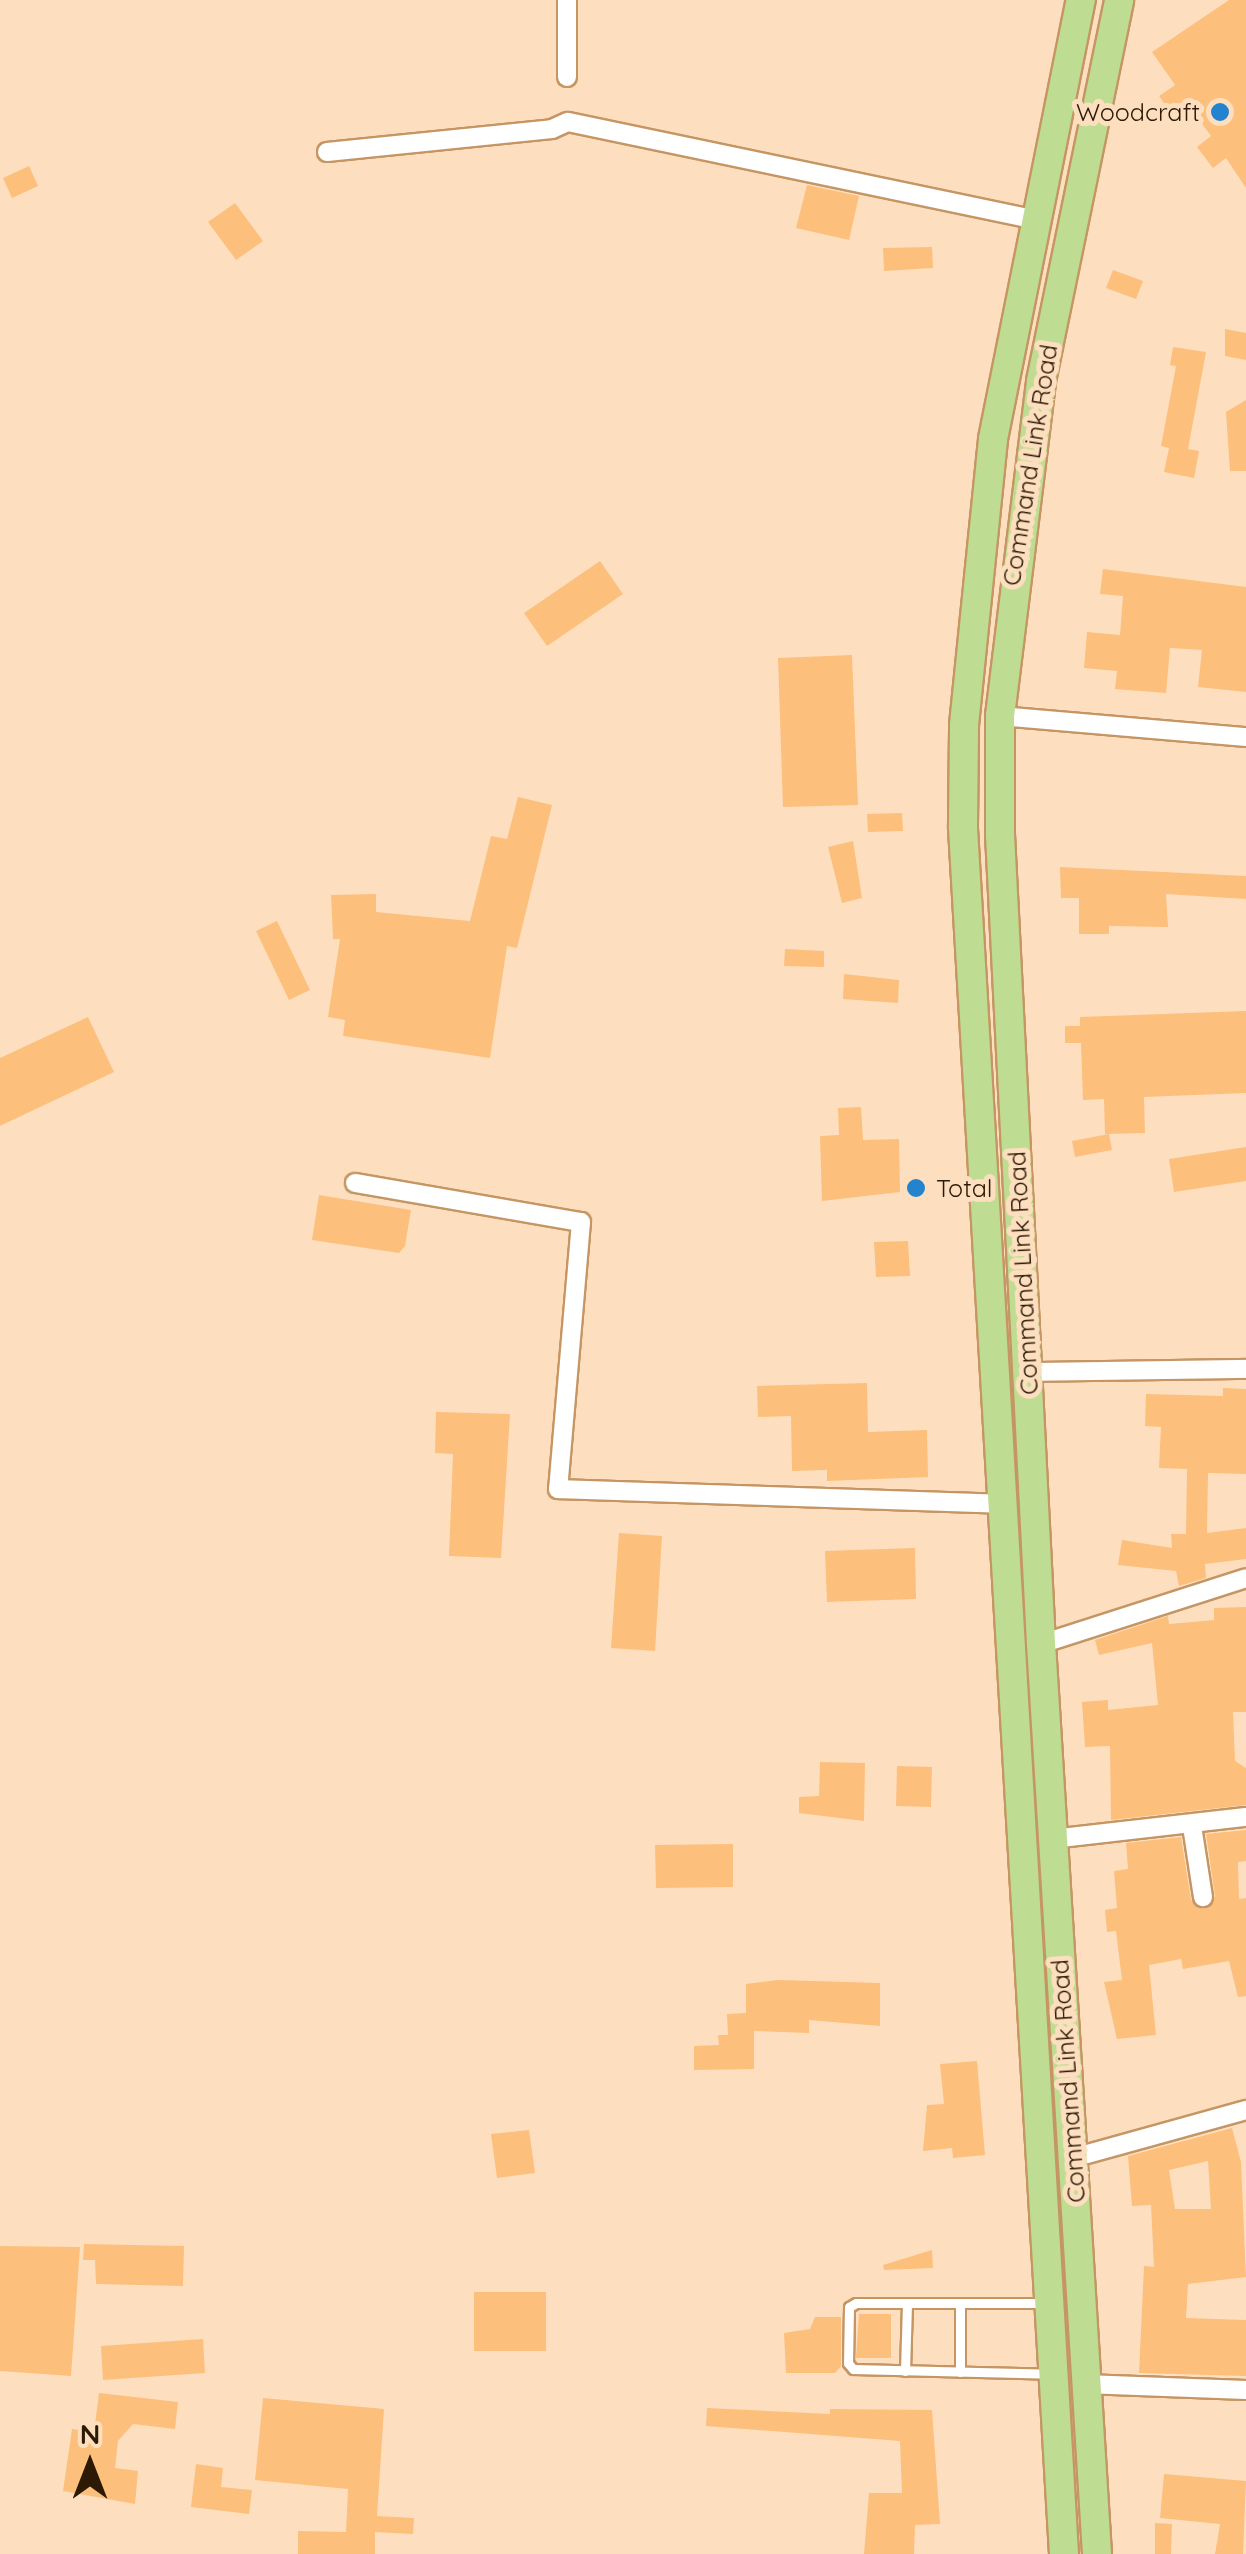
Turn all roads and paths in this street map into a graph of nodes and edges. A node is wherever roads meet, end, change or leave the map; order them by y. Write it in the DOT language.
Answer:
graph roads {
  1 [pos="566,0"];
  2 [pos="1081,0"];
  3 [pos="1119,0"];
  4 [pos="568,77"];
  5 [pos="327,152"];
  6 [pos="1036,220"];
  7 [pos="1000,716"];
  8 [pos="1246,737"];
  9 [pos="356,1183"];
  10 [pos="1246,1369"];
  11 [pos="1029,1372"];
  12 [pos="999,1504"];
  13 [pos="1246,1578"];
  14 [pos="1042,1644"];
  15 [pos="1246,1817"];
  16 [pos="1192,1826"];
  17 [pos="1052,1839"];
  18 [pos="1204,1897"];
  19 [pos="1246,2110"];
  20 [pos="1074,2158"];
  21 [pos="907,2303"];
  22 [pos="960,2303"];
  23 [pos="1048,2304"];
  24 [pos="905,2370"];
  25 [pos="960,2372"];
  26 [pos="1053,2374"];
  27 [pos="1084,2384"];
  28 [pos="1246,2390"];
  29 [pos="1095,2508"];
  30 [pos="1062,2510"];
  31 [pos="1064,2554"];
  32 [pos="1097,2554"];
  1 -- 4 [label="street"];
  2 -- 6 [label="main road, Command Link Road"];
  3 -- 7 [label="main road, Command Link Road"];
  5 -- 6 [label="street"];
  6 -- 12 [label="main road, Command Link Road"];
  7 -- 8 [label="street"];
  7 -- 11 [label="main road, Command Link Road"];
  9 -- 12 [label="street"];
  10 -- 11 [label="street"];
  11 -- 14 [label="main road, Command Link Road"];
  12 -- 23 [label="main road, Command Link Road"];
  13 -- 14 [label="street"];
  14 -- 17 [label="main road, Command Link Road"];
  15 -- 16 [label="street"];
  16 -- 17 [label="street"];
  16 -- 18 [label="street"];
  17 -- 20 [label="main road, Command Link Road"];
  19 -- 20 [label="street"];
  20 -- 27 [label="main road, Command Link Road"];
  21 -- 22 [label="lane"];
  21 -- 24 [label="lane"];
  21 -- 24 [label="lane"];
  22 -- 23 [label="lane"];
  22 -- 25 [label="lane"];
  23 -- 26 [label="main road, Command Link Road"];
  24 -- 25 [label="lane"];
  25 -- 26 [label="lane"];
  26 -- 30 [label="main road, Command Link Road"];
  27 -- 28 [label="street"];
  27 -- 29 [label="main road, Command Link Road"];
  29 -- 30 [label="main road"];
  29 -- 32 [label="main road, Command Link Road"];
  30 -- 31 [label="main road, Command Link Road"];
}
